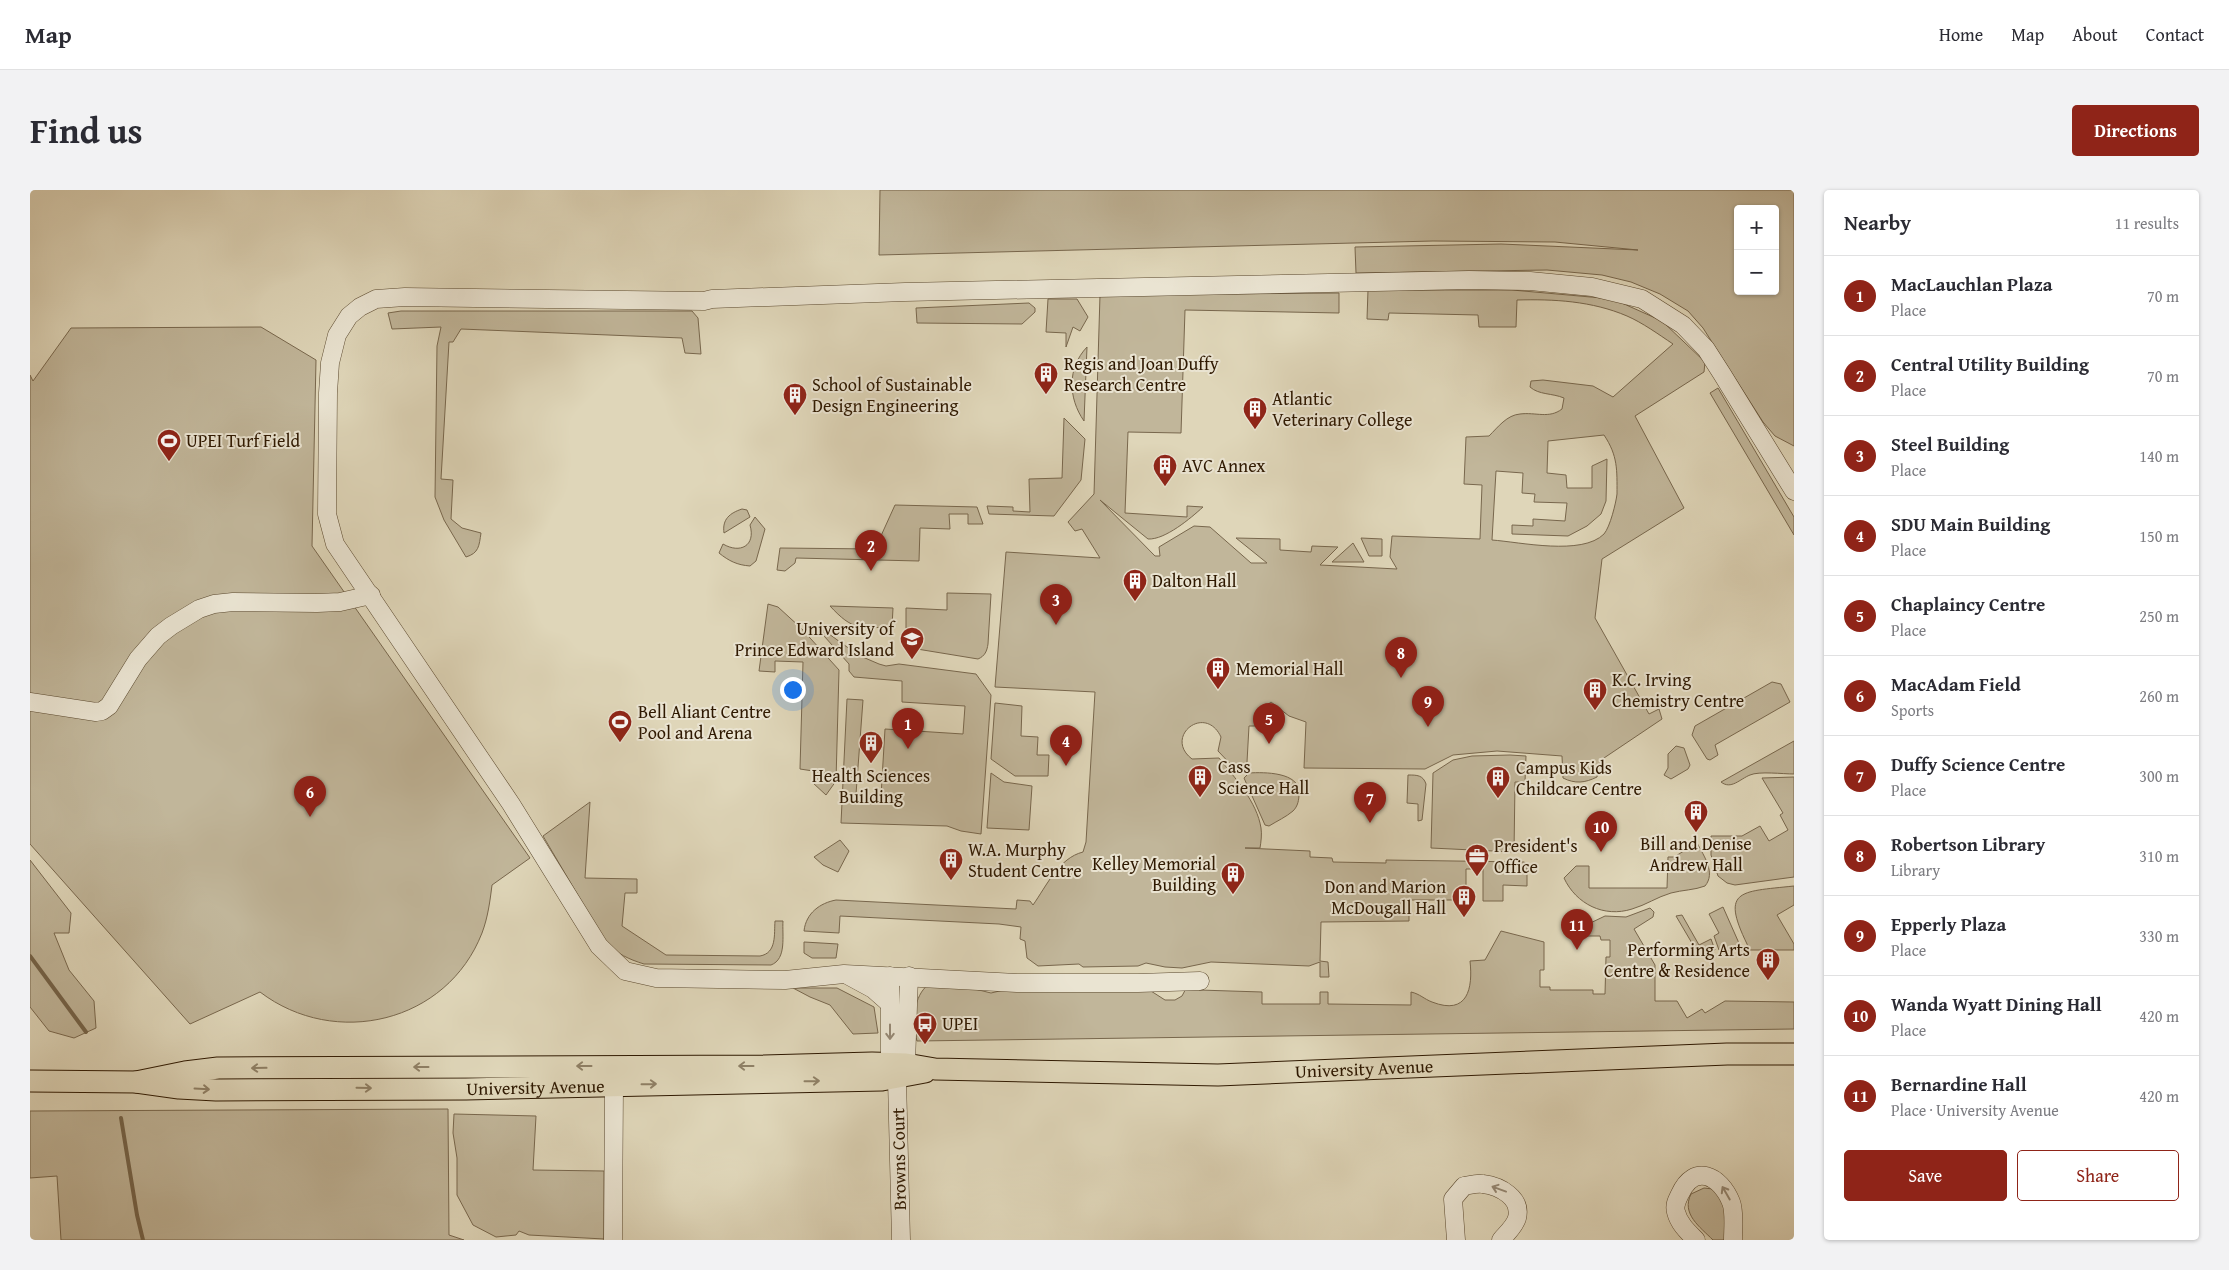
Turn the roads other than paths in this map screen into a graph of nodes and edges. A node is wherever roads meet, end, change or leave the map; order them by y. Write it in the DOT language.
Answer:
graph roads {
  1 [pos="1786,462"];
  2 [pos="1794,491"];
  3 [pos="372,595"];
  4 [pos="30,702"];
  5 [pos="844,974"];
  6 [pos="890,976"];
  7 [pos="909,976"];
  8 [pos="1200,981"];
  9 [pos="890,1004"];
  10 [pos="1794,1054"];
  11 [pos="898,1069"];
  12 [pos="30,1081"];
  13 [pos="136,1082"];
  14 [pos="614,1085"];
  15 [pos="613,1240"];
  16 [pos="901,1240"];
  17 [pos="1456,1240"];
  18 [pos="1501,1240"];
  19 [pos="1696,1240"];
  20 [pos="1733,1240"];
  1 -- 2 [label="street"];
  1 -- 3 [label="street"];
  3 -- 4 [label="street"];
  3 -- 5 [label="street"];
  5 -- 6 [label="street"];
  5 -- 9 [label="street"];
  6 -- 7 [label="street"];
  6 -- 9 [label="street"];
  7 -- 8 [label="street"];
  7 -- 11 [label="street"];
  9 -- 11 [label="street, one-way"];
  10 -- 11 [label="main road, University Avenue"];
  11 -- 13 [label="main road, University Avenue, one-way"];
  14 -- 11 [label="main road, University Avenue, one-way"];
  11 -- 16 [label="street, Browns Court"];
  12 -- 13 [label="main road, University Avenue"];
  13 -- 14 [label="main road, University Avenue, one-way"];
  14 -- 15 [label="street"];
  18 -- 17 [label="street, one-way"];
  20 -- 19 [label="street, one-way"];
}
